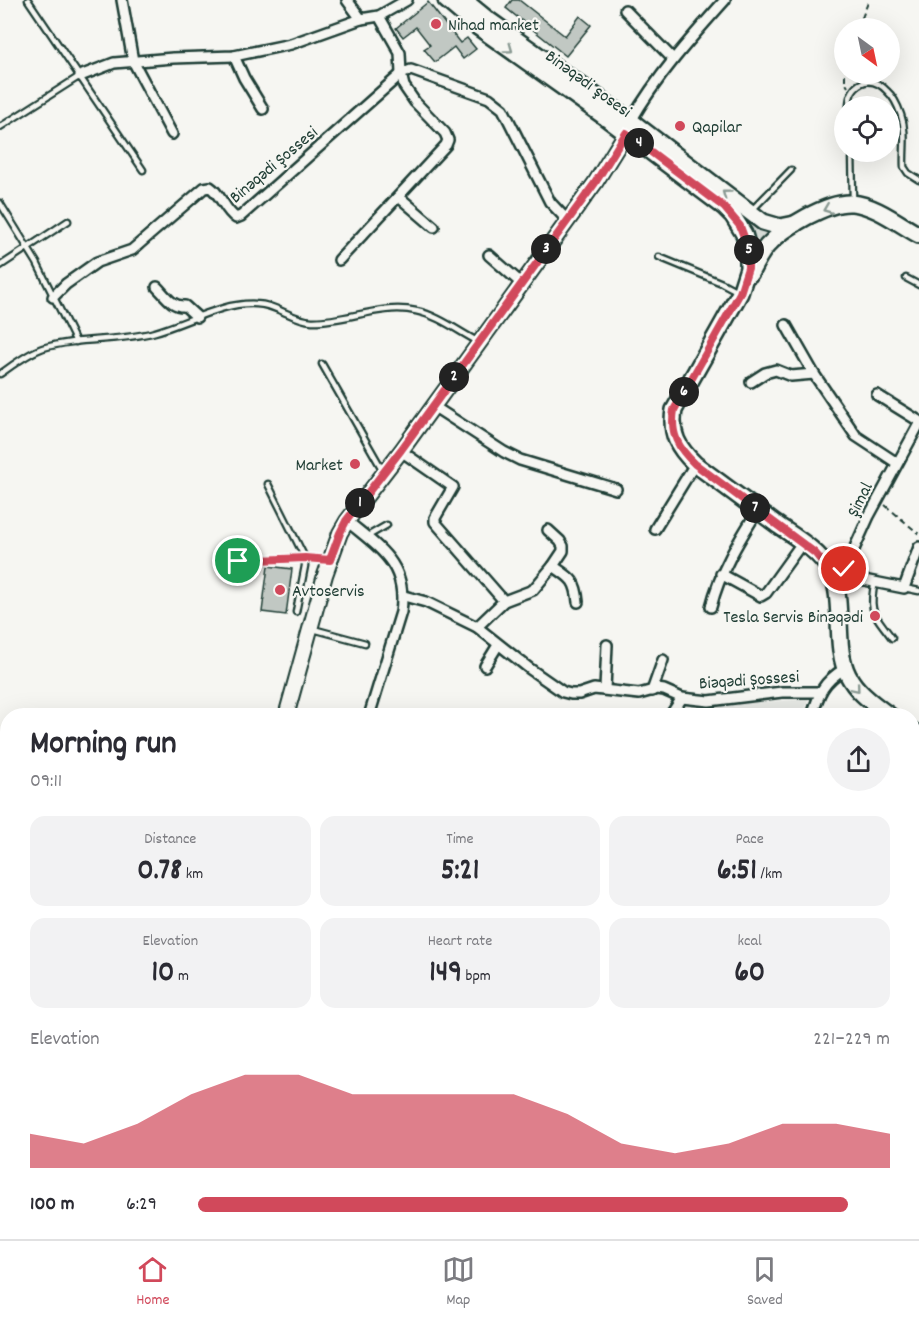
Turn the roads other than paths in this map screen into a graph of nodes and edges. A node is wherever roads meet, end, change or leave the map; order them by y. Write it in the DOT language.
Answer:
graph roads {
  1 [pos="28,0"];
  2 [pos="122,0"];
  3 [pos="347,0"];
  4 [pos="407,0"];
  5 [pos="446,0"];
  6 [pos="725,0"];
  7 [pos="467,5"];
  8 [pos="625,10"];
  9 [pos="380,16"];
  10 [pos="362,19"];
  11 [pos="234,56"];
  12 [pos="673,58"];
  13 [pos="133,62"];
  14 [pos="401,74"];
  15 [pos="80,76"];
  16 [pos="850,96"];
  17 [pos="891,96"];
  18 [pos="263,109"];
  19 [pos="900,114"];
  20 [pos="0,127"];
  21 [pos="628,127"];
  22 [pos="172,134"];
  23 [pos="852,162"];
  24 [pos="143,170"];
  25 [pos="791,170"];
  26 [pos="919,180"];
  27 [pos="399,197"];
  28 [pos="0,203"];
  29 [pos="853,203"];
  30 [pos="750,212"];
  31 [pos="68,220"];
  32 [pos="568,220"];
  33 [pos="795,224"];
  34 [pos="434,227"];
  35 [pos="919,235"];
  36 [pos="28,248"];
  37 [pos="489,255"];
  38 [pos="659,257"];
  39 [pos="339,260"];
  40 [pos="0,266"];
  41 [pos="906,278"];
  42 [pos="521,284"];
  43 [pos="919,285"];
  44 [pos="157,287"];
  45 [pos="740,293"];
  46 [pos="53,297"];
  47 [pos="197,317"];
  48 [pos="786,325"];
  49 [pos="76,342"];
  50 [pos="478,342"];
  51 [pos="322,364"];
  52 [pos="0,374"];
  53 [pos="814,374"];
  54 [pos="752,382"];
  55 [pos="877,395"];
  56 [pos="433,406"];
  57 [pos="919,422"];
  58 [pos="401,450"];
  59 [pos="897,463"];
  60 [pos="695,464"];
  61 [pos="384,471"];
  62 [pos="267,484"];
  63 [pos="616,489"];
  64 [pos="758,510"];
  65 [pos="346,521"];
  66 [pos="387,525"];
  67 [pos="655,529"];
  68 [pos="548,531"];
  69 [pos="366,537"];
  70 [pos="802,543"];
  71 [pos="919,547"];
  72 [pos="305,558"];
  73 [pos="330,560"];
  74 [pos="238,561"];
  75 [pos="553,566"];
  76 [pos="721,574"];
  77 [pos="875,581"];
  78 [pos="835,583"];
  79 [pos="904,588"];
  80 [pos="919,591"];
  81 [pos="404,597"];
  82 [pos="504,601"];
  83 [pos="578,602"];
  84 [pos="711,607"];
  85 [pos="296,612"];
  86 [pos="477,627"];
  87 [pos="310,628"];
  88 [pos="892,638"];
  89 [pos="365,643"];
  90 [pos="498,645"];
  91 [pos="607,645"];
  92 [pos="663,660"];
  93 [pos="485,666"];
  94 [pos="844,669"];
  95 [pos="605,689"];
  96 [pos="652,691"];
  97 [pos="819,692"];
  98 [pos="682,698"];
  99 [pos="288,708"];
  100 [pos="371,708"];
  101 [pos="675,708"];
  102 [pos="814,708"];
  103 [pos="879,708"];
  1 -- 15 [label="lane"];
  2 -- 13 [label="street"];
  3 -- 10 [label="street"];
  4 -- 9 [label="street"];
  5 -- 7 [label="main road, Binəqədi şosesi"];
  6 -- 12 [label="street"];
  7 -- 21 [label="main road, Binəqədi şosesi"];
  8 -- 12 [label="street"];
  9 -- 10 [label="street"];
  9 -- 14 [label="street"];
  10 -- 11 [label="street"];
  11 -- 13 [label="street"];
  11 -- 18 [label="street"];
  12 -- 21 [label="street"];
  13 -- 15 [label="street"];
  13 -- 22 [label="street"];
  14 -- 27 [label="street"];
  14 -- 32 [label="street"];
  14 -- 46 [label="street, Binəqədi Şossesi"];
  15 -- 20 [label="lane"];
  15 -- 24 [label="lane"];
  16 -- 17 [label="lane"];
  19 -- 26 [label="lane"];
  30 -- 21 [label="main road, Binəqədi şosesi, one-way"];
  21 -- 32 [label="main road"];
  21 -- 45 [label="main road, Binəqədi şosesi"];
  23 -- 29 [label="lane"];
  25 -- 30 [label="lane"];
  27 -- 34 [label="street"];
  27 -- 39 [label="street"];
  28 -- 36 [label="lane"];
  29 -- 33 [label="main road, one-way"];
  29 -- 35 [label="main road"];
  30 -- 33 [label="main road, Binəqədi şosesi"];
  31 -- 36 [label="lane"];
  32 -- 42 [label="main road"];
  33 -- 45 [label="main road"];
  36 -- 40 [label="lane"];
  36 -- 46 [label="lane"];
  37 -- 42 [label="street"];
  38 -- 45 [label="lane"];
  41 -- 43 [label="lane"];
  42 -- 50 [label="main road"];
  44 -- 47 [label="street"];
  45 -- 60 [label="main road, Binəqədi şosesi"];
  46 -- 49 [label="lane"];
  47 -- 49 [label="lane"];
  47 -- 50 [label="lane"];
  48 -- 53 [label="street"];
  49 -- 52 [label="lane"];
  50 -- 56 [label="main road"];
  51 -- 61 [label="lane"];
  53 -- 54 [label="street"];
  53 -- 59 [label="street"];
  55 -- 57 [label="street"];
  56 -- 58 [label="main road"];
  56 -- 63 [label="street"];
  57 -- 59 [label="street, Şimal"];
  58 -- 61 [label="main road"];
  58 -- 82 [label="street"];
  59 -- 78 [label="street, Şimal"];
  60 -- 64 [label="main road, Binəqədi şosesi"];
  60 -- 67 [label="street"];
  61 -- 65 [label="main road"];
  62 -- 72 [label="lane"];
  64 -- 70 [label="main road, Binəqədi şosesi"];
  64 -- 76 [label="street"];
  65 -- 69 [label="street"];
  65 -- 73 [label="main road"];
  66 -- 69 [label="lane"];
  68 -- 75 [label="street"];
  69 -- 81 [label="street"];
  70 -- 76 [label="street"];
  70 -- 78 [label="main road, Binəqədi şosesi"];
  71 -- 79 [label="street"];
  72 -- 73 [label="lane"];
  72 -- 74 [label="lane"];
  72 -- 85 [label="lane"];
  73 -- 87 [label="main road"];
  75 -- 82 [label="street"];
  75 -- 83 [label="street"];
  76 -- 84 [label="street"];
  77 -- 78 [label="street"];
  77 -- 79 [label="street"];
  77 -- 88 [label="lane"];
  78 -- 94 [label="main road, Binəqədi şosesi"];
  79 -- 80 [label="lane"];
  81 -- 86 [label="street, Biəqədi Şossesi"];
  81 -- 100 [label="street"];
  82 -- 86 [label="street"];
  86 -- 90 [label="street, Biəqədi Şossesi"];
  87 -- 89 [label="lane"];
  87 -- 99 [label="main road"];
  90 -- 93 [label="street"];
  90 -- 95 [label="street, Biəqədi Şossesi"];
  91 -- 95 [label="street"];
  92 -- 96 [label="street"];
  94 -- 97 [label="street"];
  94 -- 103 [label="main road, Binəqədi şosesi, one-way"];
  95 -- 96 [label="street, Biəqədi Şossesi"];
  96 -- 98 [label="street, Biəqədi Şossesi"];
  97 -- 98 [label="street, Biəqədi Şossesi"];
  97 -- 102 [label="street"];
  98 -- 101 [label="street, Biəqədi Şossesi"];
}
